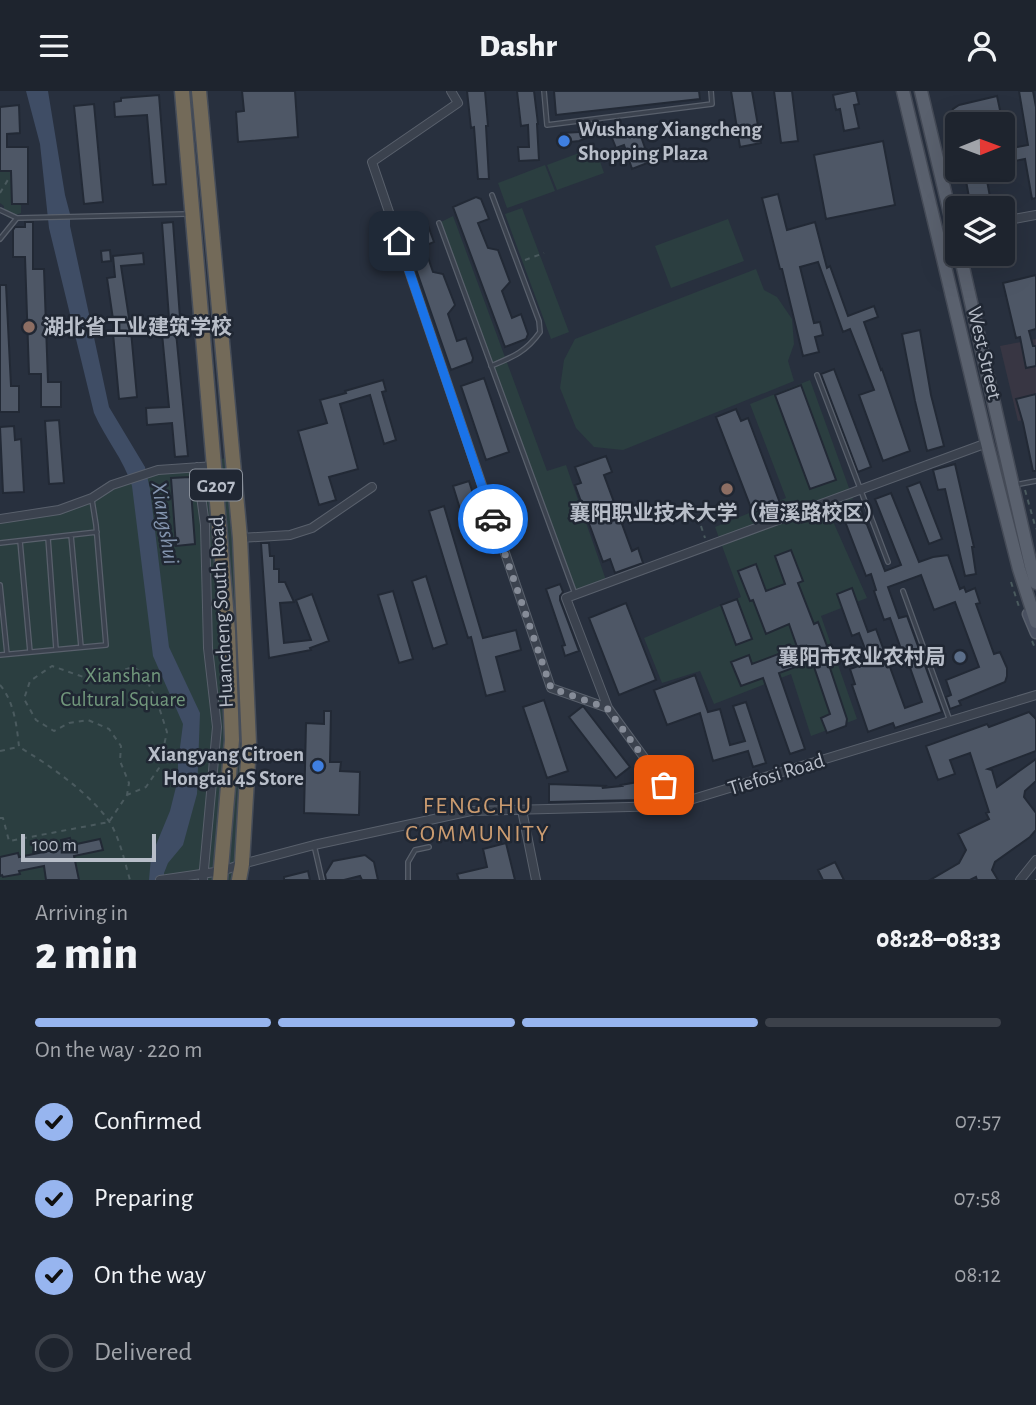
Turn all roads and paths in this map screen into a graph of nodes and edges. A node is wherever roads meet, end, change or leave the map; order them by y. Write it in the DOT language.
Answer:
graph roads {
  1 [pos="182,91"];
  2 [pos="199,91"];
  3 [pos="451,91"];
  4 [pos="544,91"];
  5 [pos="711,91"];
  6 [pos="901,91"];
  7 [pos="923,91"];
  8 [pos="0,180"];
  9 [pos="0,193"];
  10 [pos="492,195"];
  11 [pos="948,196"];
  12 [pos="0,210"];
  13 [pos="193,213"];
  14 [pos="1036,215"];
  15 [pos="17,218"];
  16 [pos="1015,219"];
  17 [pos="439,223"];
  18 [pos="0,239"];
  19 [pos="544,253"];
  20 [pos="517,263"];
  21 [pos="965,266"];
  22 [pos="491,366"];
  23 [pos="817,375"];
  24 [pos="985,443"];
  25 [pos="215,466"];
  26 [pos="197,467"];
  27 [pos="1036,481"];
  28 [pos="1014,485"];
  29 [pos="372,487"];
  30 [pos="860,489"];
  31 [pos="92,498"];
  32 [pos="0,519"];
  33 [pos="701,526"];
  34 [pos="97,532"];
  35 [pos="71,535"];
  36 [pos="48,538"];
  37 [pos="240,538"];
  38 [pos="20,541"];
  39 [pos="0,543"];
  40 [pos="708,546"];
  41 [pos="888,562"];
  42 [pos="1036,569"];
  43 [pos="1036,583"];
  44 [pos="0,585"];
  45 [pos="903,591"];
  46 [pos="576,594"];
  47 [pos="1036,622"];
  48 [pos="1036,633"];
  49 [pos="81,647"];
  50 [pos="56,649"];
  51 [pos="30,652"];
  52 [pos="7,654"];
  53 [pos="0,655"];
  54 [pos="0,685"];
  55 [pos="1036,695"];
  56 [pos="607,708"];
  57 [pos="951,722"];
  58 [pos="19,747"];
  59 [pos="0,751"];
  60 [pos="127,795"];
  61 [pos="678,804"];
  62 [pos="522,810"];
  63 [pos="0,818"];
  64 [pos="109,822"];
  65 [pos="314,845"];
  66 [pos="429,847"];
  67 [pos="1036,860"];
  68 [pos="242,864"];
  69 [pos="221,876"];
  70 [pos="204,877"];
  71 [pos="130,880"];
  72 [pos="160,880"];
  73 [pos="239,880"];
  74 [pos="322,880"];
  75 [pos="408,880"];
  76 [pos="536,880"];
  77 [pos="1020,880"];
  1 -- 13 [label="highway, Huancheng South Road / G207"];
  2 -- 37 [label="highway, Huancheng South Road"];
  3 -- 56 [label="street"];
  4 -- 5 [label="lane"];
  6 -- 24 [label="main road, West Street"];
  7 -- 11 [label="main road"];
  8 -- 9 [label="path"];
  10 -- 20 [label="lane"];
  12 -- 15 [label="lane"];
  13 -- 15 [label="lane"];
  13 -- 25 [label="highway, Huancheng South Road / G207"];
  14 -- 16 [label="street"];
  15 -- 18 [label="lane"];
  17 -- 22 [label="lane"];
  19 -- 20 [label="path"];
  20 -- 22 [label="lane"];
  21 -- 28 [label="main road, West Street"];
  22 -- 46 [label="lane"];
  23 -- 30 [label="lane"];
  24 -- 30 [label="street"];
  24 -- 47 [label="main road, West Street"];
  24 -- 48 [label="street"];
  25 -- 26 [label="street"];
  25 -- 69 [label="highway, Huancheng South Road / G207"];
  26 -- 31 [label="street"];
  26 -- 70 [label="street"];
  27 -- 28 [label="lane"];
  28 -- 42 [label="street"];
  28 -- 43 [label="main road, West Street"];
  29 -- 37 [label="street"];
  30 -- 40 [label="street"];
  30 -- 41 [label="lane"];
  31 -- 32 [label="street"];
  31 -- 34 [label="lane"];
  33 -- 40 [label="path"];
  34 -- 35 [label="lane"];
  34 -- 49 [label="lane"];
  35 -- 36 [label="lane"];
  35 -- 49 [label="lane"];
  36 -- 38 [label="lane"];
  36 -- 50 [label="lane"];
  37 -- 68 [label="highway, Huancheng South Road"];
  38 -- 39 [label="lane"];
  38 -- 51 [label="lane"];
  40 -- 46 [label="street"];
  44 -- 52 [label="lane"];
  45 -- 57 [label="lane"];
  46 -- 56 [label="street"];
  49 -- 50 [label="lane"];
  50 -- 51 [label="lane"];
  51 -- 52 [label="lane"];
  52 -- 53 [label="lane"];
  54 -- 58 [label="path"];
  55 -- 57 [label="street, Tiefosi Road"];
  56 -- 61 [label="street"];
  57 -- 61 [label="street, Tiefosi Road"];
  58 -- 59 [label="path"];
  58 -- 64 [label="path"];
  60 -- 60 [label="path"];
  60 -- 64 [label="path"];
  61 -- 62 [label="street, Tiefosi Road"];
  62 -- 65 [label="street, Tiefosi Road"];
  62 -- 76 [label="street"];
  63 -- 64 [label="path"];
  64 -- 71 [label="path"];
  65 -- 68 [label="street, Tiefosi Road"];
  65 -- 74 [label="lane"];
  66 -- 75 [label="lane"];
  67 -- 77 [label="street"];
  68 -- 69 [label="street, Tiefosi Road"];
  68 -- 73 [label="highway, Huancheng South Road"];
  69 -- 70 [label="street, Tiefosi Road"];
  70 -- 72 [label="street, Tiefosi Road"];
}
